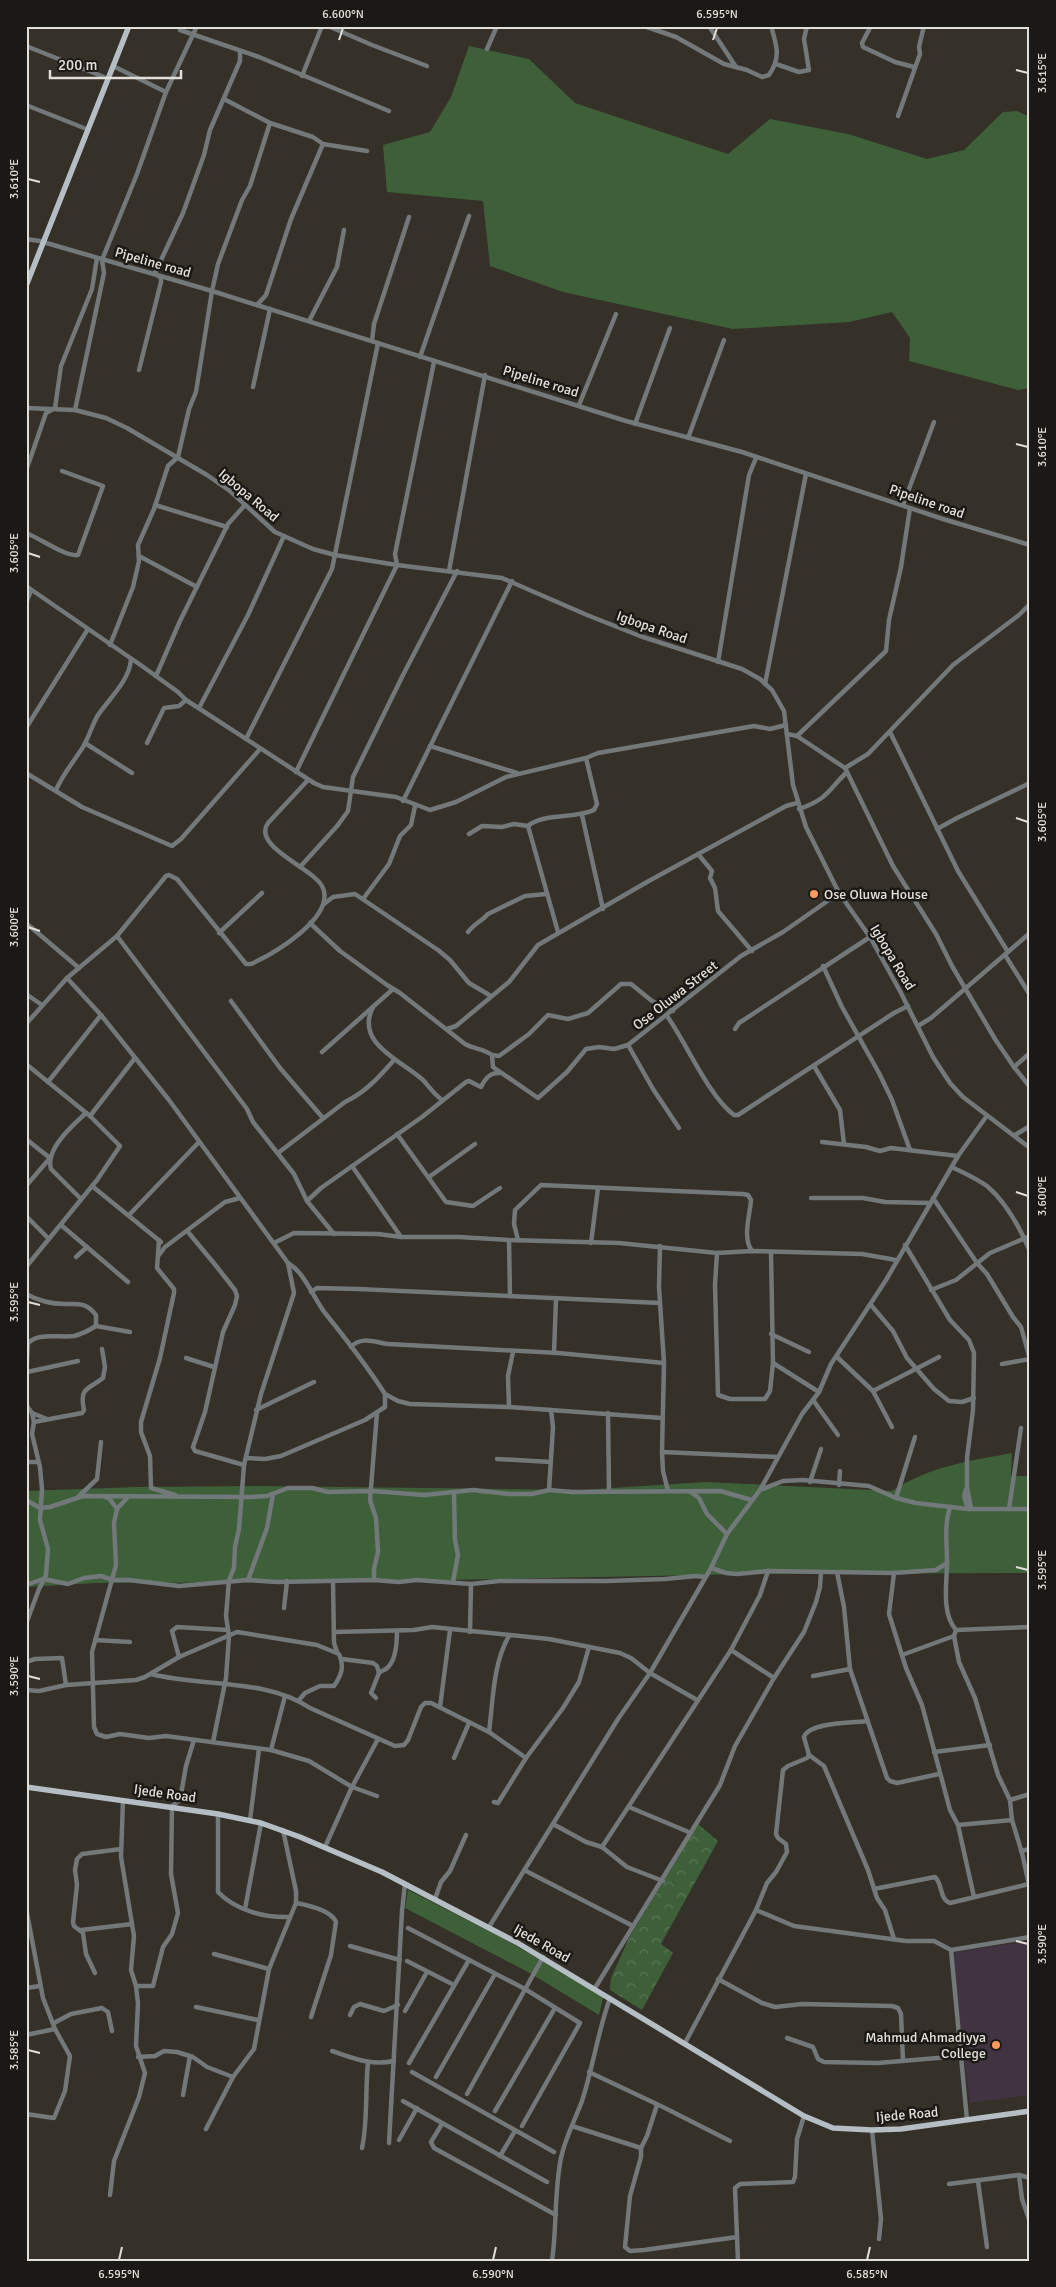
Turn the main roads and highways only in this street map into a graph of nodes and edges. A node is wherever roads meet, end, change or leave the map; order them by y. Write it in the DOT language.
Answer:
graph roads {
  1 [pos="124,26"];
  2 [pos="129,26"];
  3 [pos="41,242"];
  4 [pos="26,275"];
  5 [pos="26,286"];
  6 [pos="26,1787"];
  7 [pos="1030,2111"];
  1 -- 3 [label="main road"];
  2 -- 3 [label="main road"];
  3 -- 4 [label="main road"];
  3 -- 5 [label="main road"];
  6 -- 7 [label="main road, Ijede Road"];
}
